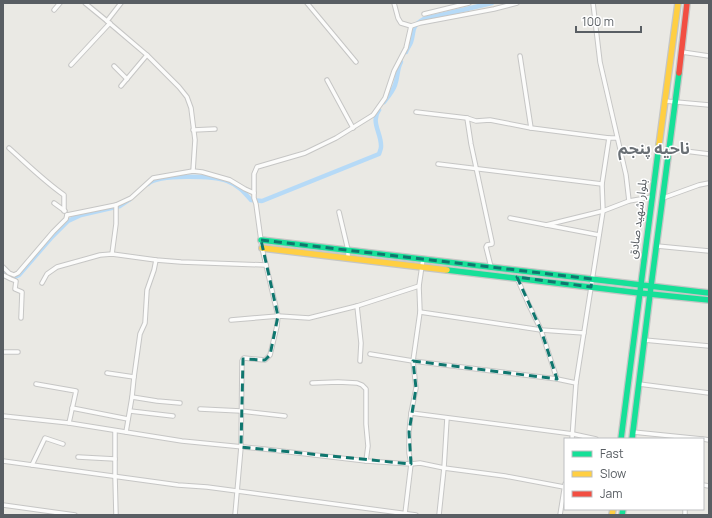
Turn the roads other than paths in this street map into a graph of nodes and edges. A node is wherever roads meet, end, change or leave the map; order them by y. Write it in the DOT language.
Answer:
graph roads {
  1 [pos="60,3"];
  2 [pos="85,3"];
  3 [pos="122,3"];
  4 [pos="307,3"];
  5 [pos="394,3"];
  6 [pos="469,3"];
  7 [pos="493,3"];
  8 [pos="518,3"];
  9 [pos="593,3"];
  10 [pos="678,3"];
  11 [pos="687,3"];
  12 [pos="494,9"];
  13 [pos="54,10"];
  14 [pos="424,14"];
  15 [pos="109,22"];
  16 [pos="411,26"];
  17 [pos="682,52"];
  18 [pos="147,55"];
  19 [pos="520,56"];
  20 [pos="709,56"];
  21 [pos="356,62"];
  22 [pos="72,66"];
  23 [pos="114,66"];
  24 [pos="127,79"];
  25 [pos="327,80"];
  26 [pos="121,86"];
  27 [pos="665,101"];
  28 [pos="675,103"];
  29 [pos="709,105"];
  30 [pos="416,112"];
  31 [pos="466,118"];
  32 [pos="353,128"];
  33 [pos="532,128"];
  34 [pos="215,129"];
  35 [pos="193,130"];
  36 [pos="609,138"];
  37 [pos="617,138"];
  38 [pos="9,148"];
  39 [pos="669,149"];
  40 [pos="709,154"];
  41 [pos="438,164"];
  42 [pos="476,169"];
  43 [pos="193,171"];
  44 [pos="709,183"];
  45 [pos="602,184"];
  46 [pos="254,193"];
  47 [pos="652,197"];
  48 [pos="662,198"];
  49 [pos="629,201"];
  50 [pos="54,203"];
  51 [pos="116,207"];
  52 [pos="64,211"];
  53 [pos="602,211"];
  54 [pos="339,212"];
  55 [pos="67,215"];
  56 [pos="510,218"];
  57 [pos="546,226"];
  58 [pos="599,235"];
  59 [pos="261,240"];
  60 [pos="657,246"];
  61 [pos="262,248"];
  62 [pos="348,250"];
  63 [pos="709,251"];
  64 [pos="112,254"];
  65 [pos="348,257"];
  66 [pos="423,259"];
  67 [pos="156,260"];
  68 [pos="266,265"];
  69 [pos="422,266"];
  70 [pos="491,267"];
  71 [pos="3,268"];
  72 [pos="3,275"];
  73 [pos="517,277"];
  74 [pos="592,279"];
  75 [pos="42,282"];
  76 [pos="641,285"];
  77 [pos="420,286"];
  78 [pos="651,286"];
  79 [pos="591,287"];
  80 [pos="640,293"];
  81 [pos="709,293"];
  82 [pos="650,294"];
  83 [pos="709,300"];
  84 [pos="357,306"];
  85 [pos="420,312"];
  86 [pos="278,316"];
  87 [pos="21,318"];
  88 [pos="231,320"];
  89 [pos="541,330"];
  90 [pos="584,333"];
  91 [pos="644,340"];
  92 [pos="709,346"];
  93 [pos="3,352"];
  94 [pos="18,352"];
  95 [pos="370,354"];
  96 [pos="360,361"];
  97 [pos="413,361"];
  98 [pos="107,373"];
  99 [pos="134,377"];
  100 [pos="557,379"];
  101 [pos="312,383"];
  102 [pos="576,383"];
  103 [pos="36,384"];
  104 [pos="638,384"];
  105 [pos="709,393"];
  106 [pos="132,396"];
  107 [pos="180,403"];
  108 [pos="72,408"];
  109 [pos="200,409"];
  110 [pos="130,411"];
  111 [pos="241,411"];
  112 [pos="411,413"];
  113 [pos="3,416"];
  114 [pos="173,416"];
  115 [pos="285,416"];
  116 [pos="447,418"];
  117 [pos="128,419"];
  118 [pos="68,423"];
  119 [pos="115,431"];
  120 [pos="126,432"];
  121 [pos="633,432"];
  122 [pos="573,434"];
  123 [pos="572,438"];
  124 [pos="591,438"];
  125 [pos="621,438"];
  126 [pos="632,438"];
  127 [pos="689,438"];
  128 [pos="63,444"];
  129 [pos="241,447"];
  130 [pos="78,456"];
  131 [pos="115,459"];
  132 [pos="3,461"];
  133 [pos="366,461"];
  134 [pos="411,464"];
  135 [pos="32,465"];
  136 [pos="444,468"];
  137 [pos="114,476"];
  138 [pos="564,486"];
  139 [pos="237,491"];
  140 [pos="564,492"];
  141 [pos="3,505"];
  142 [pos="405,514"];
  143 [pos="75,515"];
  144 [pos="116,515"];
  145 [pos="236,515"];
  146 [pos="416,515"];
  147 [pos="439,515"];
  148 [pos="560,515"];
  1 -- 13 [label="street"];
  2 -- 15 [label="street"];
  3 -- 15 [label="street"];
  4 -- 21 [label="street"];
  5 -- 16 [label="street"];
  6 -- 14 [label="street"];
  7 -- 12 [label="street"];
  8 -- 12 [label="street"];
  9 -- 37 [label="street"];
  10 -- 27 [label="street, بلوار شهید صادق"];
  11 -- 17 [label="street, بلوار شهید صادق"];
  12 -- 16 [label="street"];
  15 -- 18 [label="street"];
  15 -- 22 [label="street"];
  16 -- 32 [label="street"];
  17 -- 20 [label="street"];
  17 -- 28 [label="street, بلوار شهید صادق"];
  18 -- 24 [label="street"];
  18 -- 35 [label="street"];
  19 -- 33 [label="street"];
  23 -- 24 [label="street"];
  24 -- 26 [label="street"];
  25 -- 32 [label="street"];
  27 -- 28 [label="street"];
  27 -- 47 [label="street, بلوار شهید صادق"];
  28 -- 29 [label="street"];
  28 -- 39 [label="street, بلوار شهید صادق"];
  30 -- 31 [label="street"];
  31 -- 33 [label="street"];
  31 -- 42 [label="street"];
  32 -- 46 [label="street"];
  33 -- 36 [label="street"];
  34 -- 35 [label="street"];
  35 -- 43 [label="street"];
  36 -- 37 [label="street"];
  36 -- 45 [label="street"];
  37 -- 49 [label="street"];
  38 -- 52 [label="street"];
  39 -- 40 [label="street"];
  39 -- 48 [label="street, بلوار شهید صادق"];
  41 -- 42 [label="street"];
  42 -- 45 [label="street"];
  42 -- 70 [label="street"];
  43 -- 46 [label="street"];
  43 -- 51 [label="street"];
  44 -- 48 [label="street"];
  45 -- 53 [label="street"];
  46 -- 59 [label="street"];
  47 -- 49 [label="street"];
  47 -- 76 [label="street, بلوار شهید صادق"];
  48 -- 60 [label="street, بلوار شهید صادق"];
  49 -- 53 [label="street"];
  50 -- 52 [label="street"];
  51 -- 55 [label="street"];
  51 -- 64 [label="street"];
  52 -- 55 [label="street"];
  53 -- 57 [label="street"];
  53 -- 58 [label="street"];
  54 -- 62 [label="street"];
  55 -- 71 [label="street"];
  56 -- 57 [label="street"];
  57 -- 58 [label="street"];
  58 -- 74 [label="street"];
  59 -- 61 [label="street"];
  59 -- 62 [label="street"];
  60 -- 63 [label="street"];
  60 -- 78 [label="street, بلوار شهید صادق"];
  61 -- 65 [label="street"];
  61 -- 68 [label="street"];
  62 -- 65 [label="street"];
  62 -- 66 [label="street"];
  64 -- 67 [label="street"];
  64 -- 75 [label="street"];
  65 -- 69 [label="street"];
  66 -- 69 [label="street"];
  66 -- 70 [label="street"];
  67 -- 68 [label="street"];
  67 -- 99 [label="street"];
  68 -- 86 [label="street"];
  69 -- 73 [label="street"];
  69 -- 77 [label="street"];
  70 -- 74 [label="street"];
  72 -- 87 [label="street"];
  73 -- 79 [label="street"];
  73 -- 89 [label="street"];
  74 -- 76 [label="street"];
  74 -- 79 [label="street"];
  76 -- 78 [label="street"];
  76 -- 80 [label="street, بلوار شهید صادق"];
  77 -- 84 [label="street"];
  77 -- 85 [label="street"];
  78 -- 81 [label="street"];
  78 -- 82 [label="street, بلوار شهید صادق"];
  79 -- 80 [label="street"];
  79 -- 90 [label="street"];
  80 -- 82 [label="street"];
  80 -- 125 [label="street, بلوار شهید صادق"];
  82 -- 83 [label="street"];
  82 -- 91 [label="street, بلوار شهید صادق"];
  84 -- 86 [label="street"];
  84 -- 96 [label="street"];
  85 -- 89 [label="street"];
  85 -- 97 [label="street"];
  86 -- 88 [label="street"];
  86 -- 111 [label="street"];
  89 -- 90 [label="street"];
  89 -- 100 [label="street"];
  90 -- 102 [label="street"];
  91 -- 92 [label="street"];
  91 -- 104 [label="street, بلوار شهید صادق"];
  93 -- 94 [label="street"];
  95 -- 97 [label="street"];
  97 -- 100 [label="street"];
  97 -- 112 [label="street"];
  98 -- 99 [label="street"];
  99 -- 106 [label="street"];
  100 -- 102 [label="street"];
  101 -- 133 [label="street"];
  102 -- 122 [label="street"];
  103 -- 108 [label="street"];
  104 -- 105 [label="street"];
  104 -- 121 [label="street, بلوار شهید صادق"];
  106 -- 107 [label="street"];
  106 -- 110 [label="street"];
  108 -- 117 [label="street"];
  108 -- 118 [label="street"];
  109 -- 111 [label="street"];
  110 -- 114 [label="street"];
  110 -- 117 [label="street"];
  111 -- 115 [label="street"];
  111 -- 129 [label="street"];
  112 -- 116 [label="street"];
  112 -- 134 [label="street"];
  113 -- 118 [label="street"];
  116 -- 122 [label="street"];
  116 -- 136 [label="street"];
  117 -- 120 [label="street"];
  118 -- 119 [label="street"];
  119 -- 120 [label="street"];
  119 -- 131 [label="street"];
  120 -- 129 [label="street"];
  121 -- 126 [label="street, بلوار شهید صادق"];
  121 -- 127 [label="street"];
  122 -- 123 [label="street"];
  122 -- 124 [label="street"];
  128 -- 135 [label="street"];
  129 -- 133 [label="street"];
  129 -- 139 [label="street"];
  130 -- 131 [label="street"];
  131 -- 137 [label="street"];
  132 -- 135 [label="street"];
  133 -- 134 [label="street"];
  134 -- 136 [label="street"];
  134 -- 142 [label="street"];
  135 -- 137 [label="street"];
  136 -- 138 [label="street"];
  136 -- 147 [label="street"];
  137 -- 139 [label="street"];
  137 -- 144 [label="street"];
  139 -- 142 [label="street"];
  139 -- 145 [label="street"];
  140 -- 148 [label="street"];
  141 -- 143 [label="street"];
  142 -- 146 [label="street"];
}
